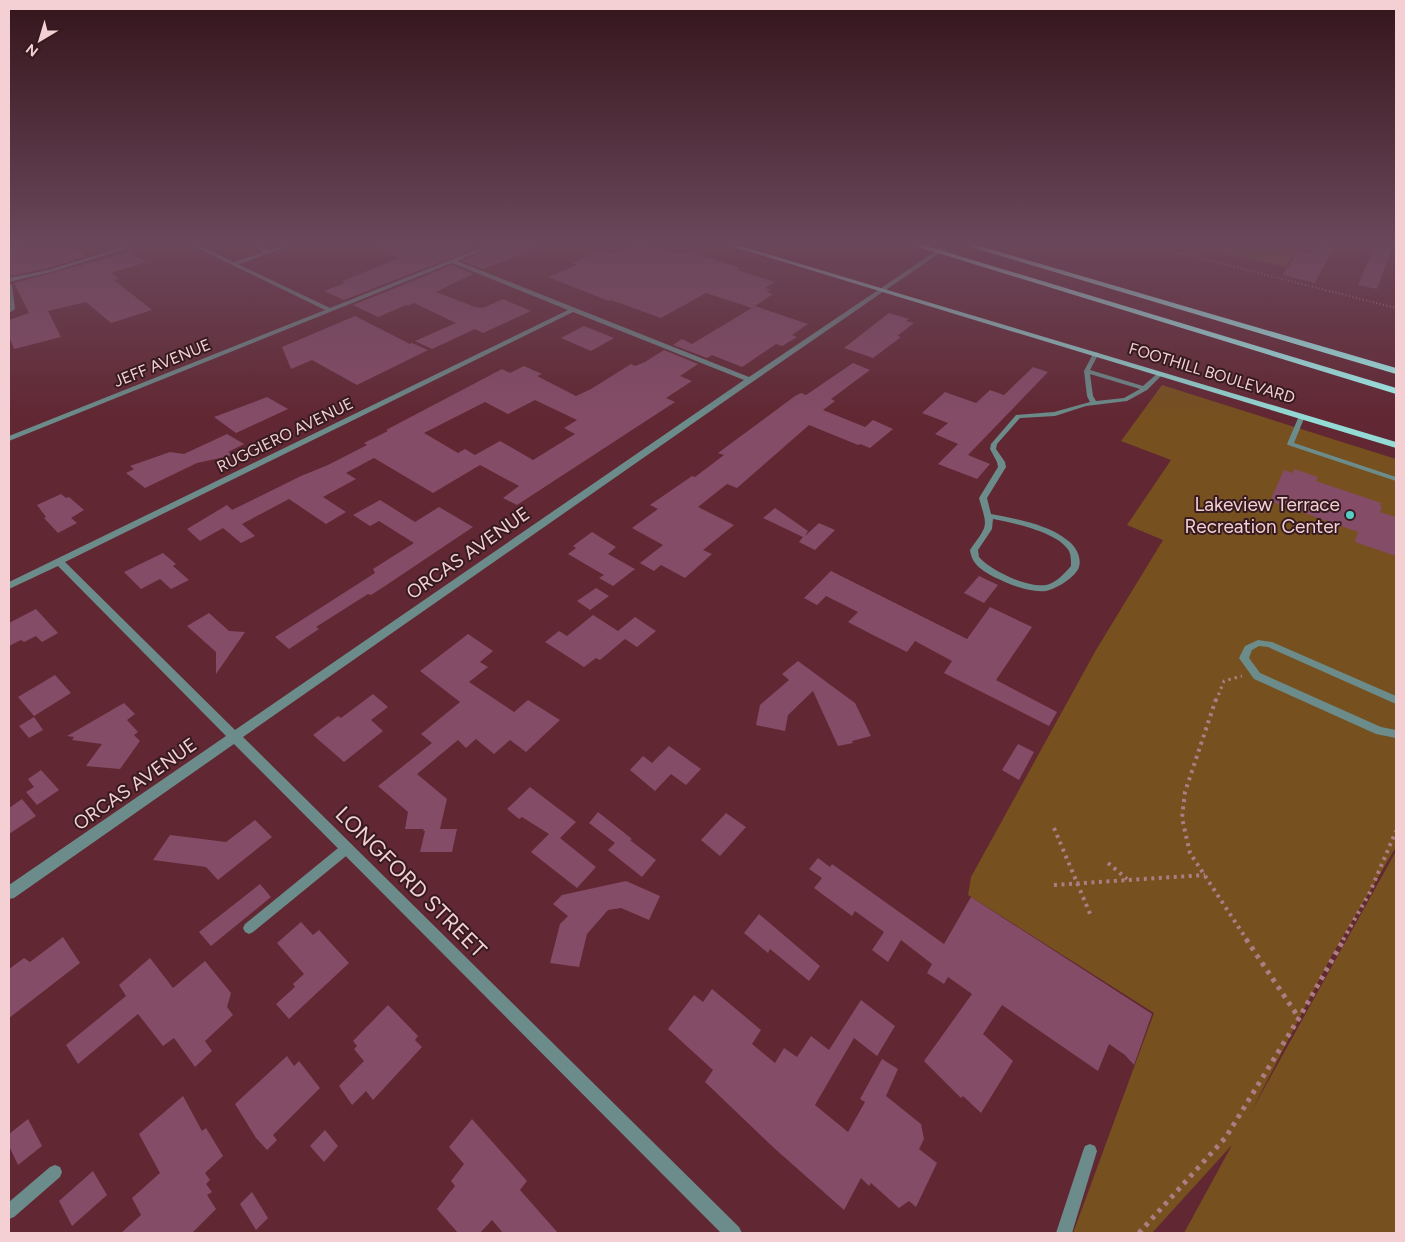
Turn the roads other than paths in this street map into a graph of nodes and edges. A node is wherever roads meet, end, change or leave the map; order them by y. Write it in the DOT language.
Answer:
graph roads {
  1 [pos="315,303"];
  2 [pos="348,303"];
  3 [pos="559,303"];
  4 [pos="862,303"];
  5 [pos="925,303"];
  6 [pos="1107,303"];
  7 [pos="1165,303"];
  8 [pos="574,309"];
  9 [pos="330,310"];
  10 [pos="1096,353"];
  11 [pos="1396,371"];
  12 [pos="1087,372"];
  13 [pos="1161,373"];
  14 [pos="750,380"];
  15 [pos="1145,389"];
  16 [pos="1396,391"];
  17 [pos="1094,403"];
  18 [pos="1302,416"];
  19 [pos="9,439"];
  20 [pos="1396,445"];
  21 [pos="1396,479"];
  22 [pos="990,516"];
  23 [pos="58,561"];
  24 [pos="9,586"];
  25 [pos="1396,700"];
  26 [pos="1396,734"];
  27 [pos="235,736"];
  28 [pos="347,848"];
  29 [pos="9,893"];
  30 [pos="249,928"];
  31 [pos="1090,1152"];
  32 [pos="55,1172"];
  33 [pos="9,1212"];
  34 [pos="733,1233"];
  35 [pos="1064,1233"];
  1 -- 9 [label="street"];
  2 -- 9 [label="street, JEFF AVENUE"];
  3 -- 8 [label="street"];
  4 -- 14 [label="street, ORCAS AVENUE"];
  5 -- 10 [label="main road, FOOTHILL BOULEVARD"];
  6 -- 16 [label="highway"];
  7 -- 11 [label="highway"];
  8 -- 14 [label="street"];
  8 -- 23 [label="street, RUGGIERO AVENUE"];
  9 -- 19 [label="street, JEFF AVENUE"];
  10 -- 12 [label="lane"];
  10 -- 13 [label="main road, FOOTHILL BOULEVARD"];
  12 -- 15 [label="lane"];
  12 -- 17 [label="lane"];
  13 -- 15 [label="lane"];
  13 -- 18 [label="main road, FOOTHILL BOULEVARD"];
  14 -- 27 [label="street, ORCAS AVENUE"];
  15 -- 17 [label="lane"];
  17 -- 22 [label="lane"];
  18 -- 20 [label="main road, FOOTHILL BOULEVARD"];
  18 -- 21 [label="lane"];
  22 -- 22 [label="lane"];
  23 -- 24 [label="street, RUGGIERO AVENUE"];
  23 -- 27 [label="street, LONGFORD STREET"];
  25 -- 26 [label="lane"];
  27 -- 28 [label="street, LONGFORD STREET"];
  27 -- 29 [label="street, ORCAS AVENUE"];
  28 -- 30 [label="lane"];
  28 -- 34 [label="street, LONGFORD STREET"];
  31 -- 35 [label="lane"];
  32 -- 33 [label="lane"];
}
